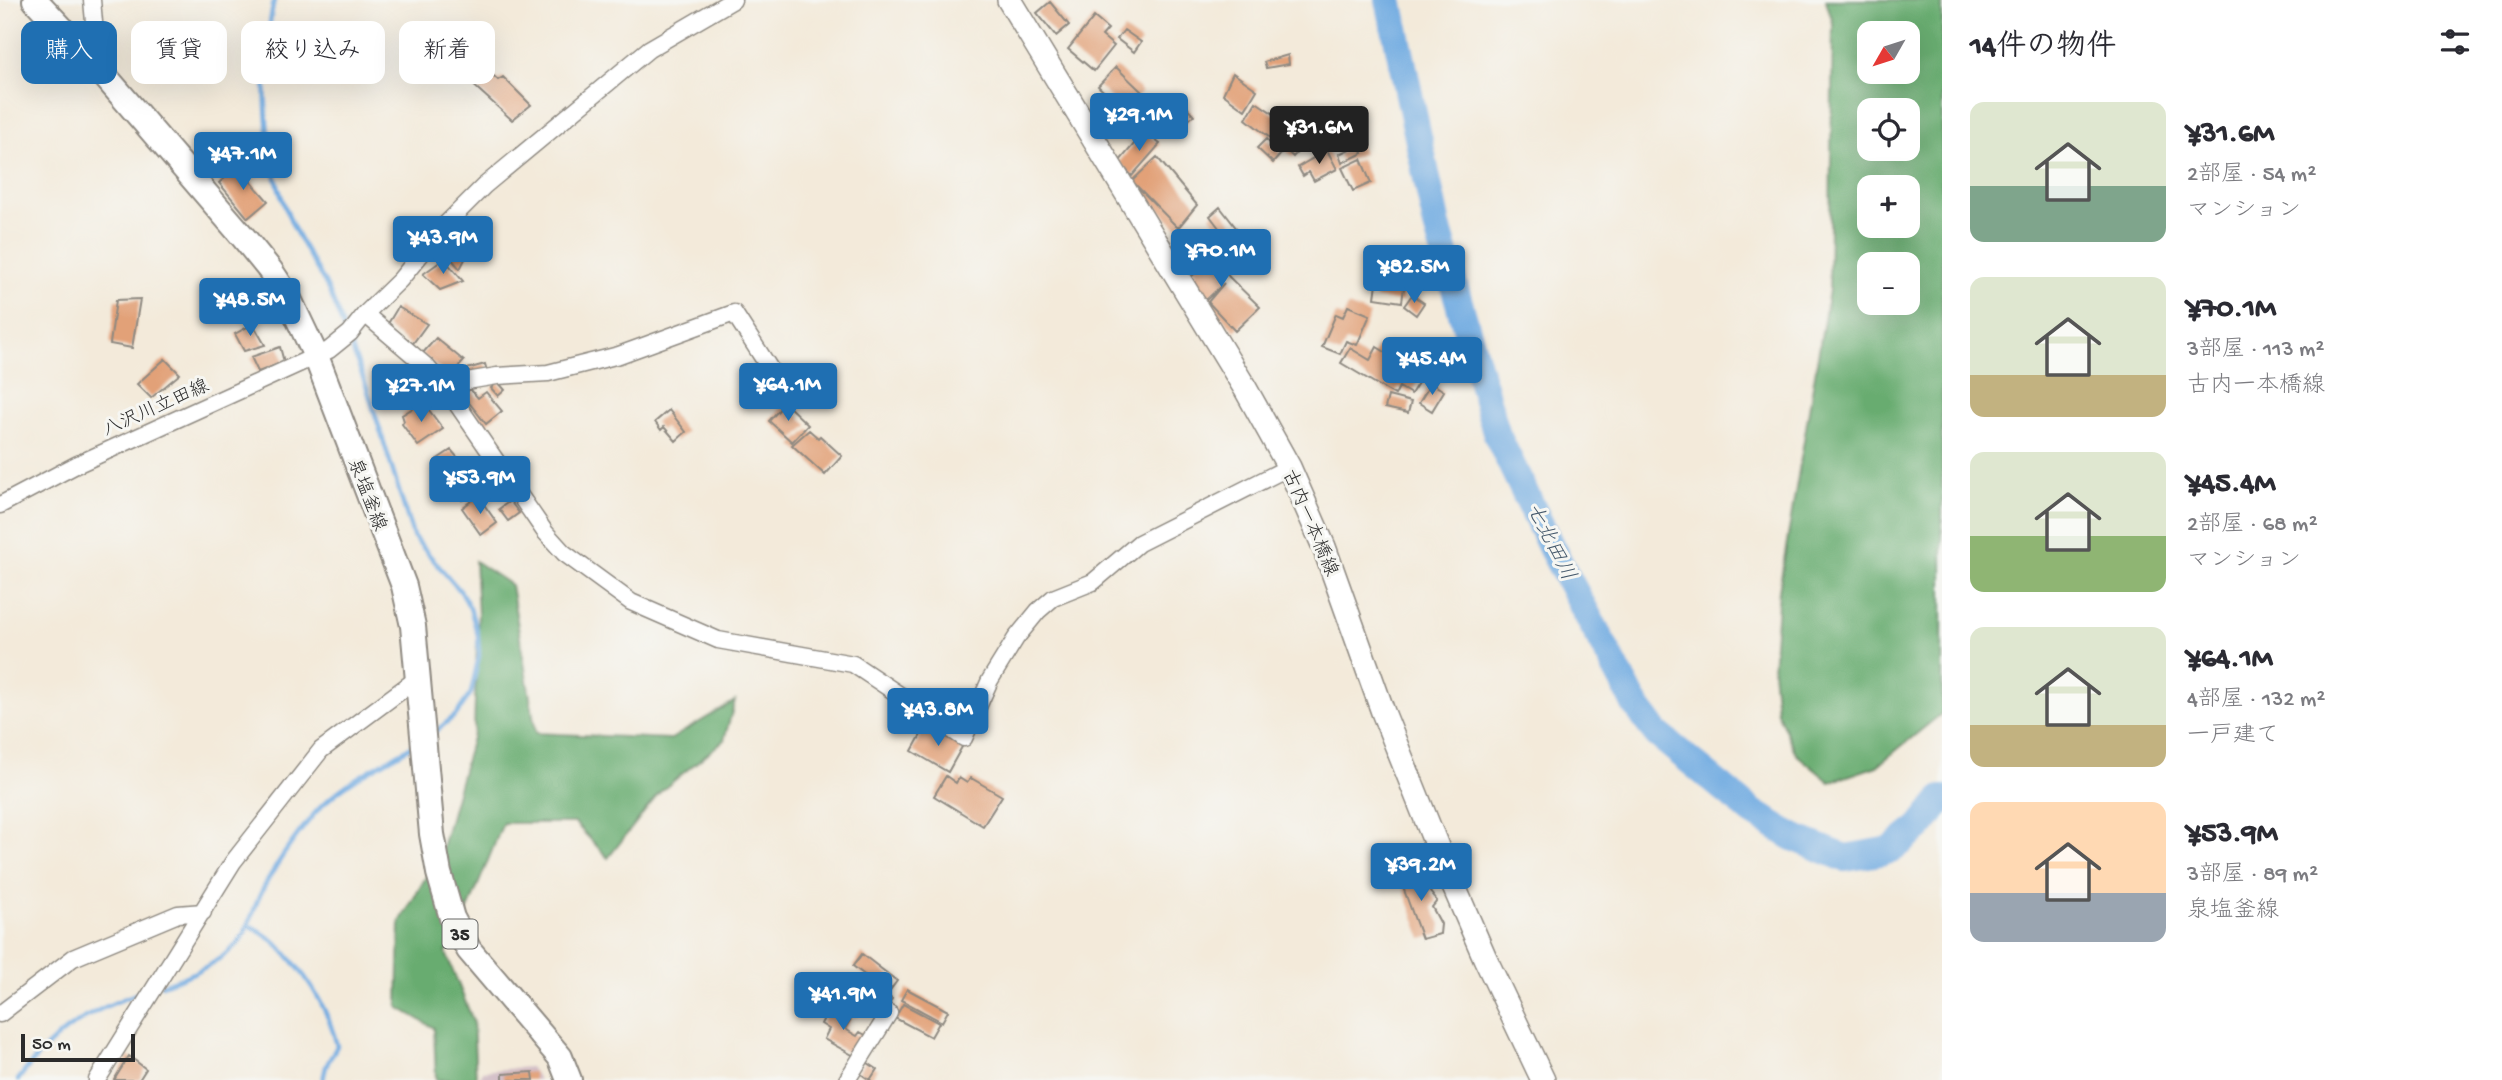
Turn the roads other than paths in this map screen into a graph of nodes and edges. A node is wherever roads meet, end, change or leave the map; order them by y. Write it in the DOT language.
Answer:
graph roads {
  1 [pos="35,0"];
  2 [pos="92,0"];
  3 [pos="733,0"];
  4 [pos="1009,0"];
  5 [pos="55,21"];
  6 [pos="94,21"];
  7 [pos="112,84"];
  8 [pos="362,319"];
  9 [pos="322,353"];
  10 [pos="781,386"];
  11 [pos="449,391"];
  12 [pos="1289,467"];
  13 [pos="0,505"];
  14 [pos="418,678"];
  15 [pos="203,912"];
  16 [pos="889,1013"];
  17 [pos="0,1014"];
  18 [pos="97,1080"];
  19 [pos="569,1080"];
  20 [pos="847,1080"];
  21 [pos="1543,1080"];
  1 -- 5 [label="main road, 泉塩釜線 / 35"];
  2 -- 6 [label="street"];
  3 -- 8 [label="street, 八沢川立田線"];
  4 -- 12 [label="street, 古内一本橋線"];
  7 -- 9 [label="main road, 泉塩釜線 / 35"];
  8 -- 9 [label="street, 八沢川立田線"];
  8 -- 11 [label="street"];
  9 -- 13 [label="street, 八沢川立田線"];
  9 -- 14 [label="main road, 泉塩釜線 / 35"];
  10 -- 11 [label="street"];
  11 -- 12 [label="street"];
  12 -- 21 [label="street, 古内一本橋線"];
  14 -- 15 [label="street"];
  14 -- 19 [label="main road, 泉塩釜線 / 35"];
  15 -- 17 [label="street"];
  15 -- 18 [label="street"];
  16 -- 20 [label="street"];
}
